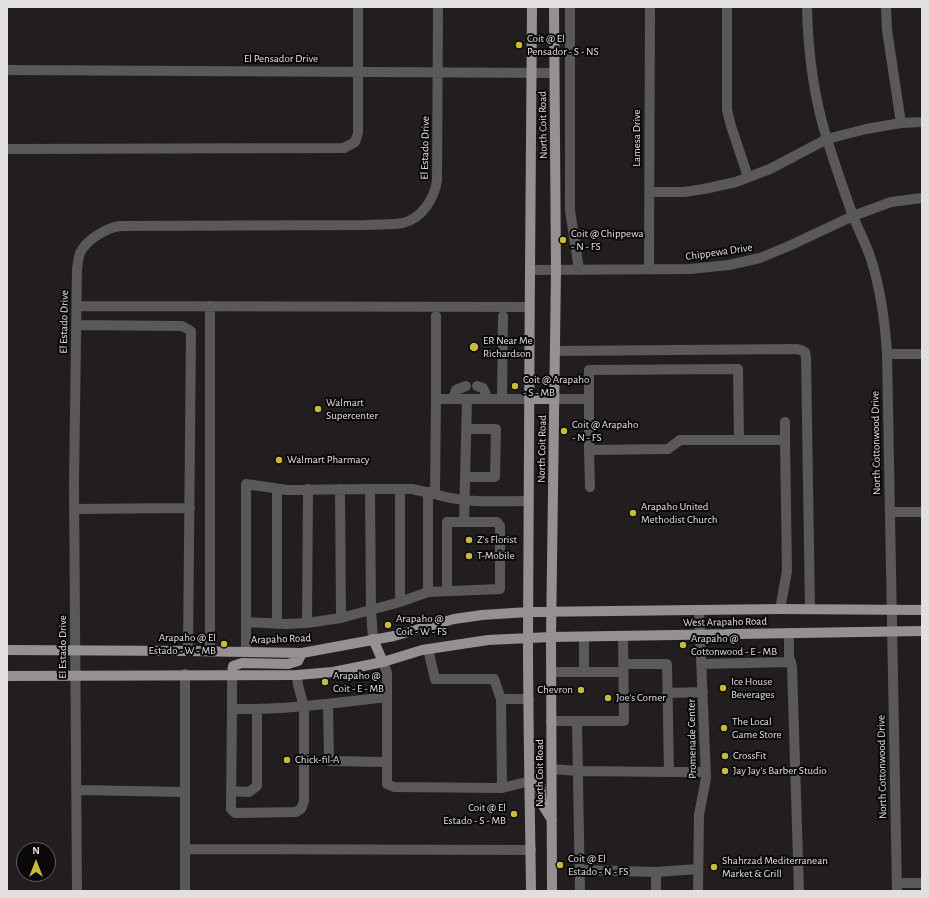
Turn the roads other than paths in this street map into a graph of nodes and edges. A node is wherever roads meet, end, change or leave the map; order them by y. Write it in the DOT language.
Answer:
graph roads {
  1 [pos="358,7"];
  2 [pos="438,7"];
  3 [pos="532,7"];
  4 [pos="554,7"];
  5 [pos="570,7"];
  6 [pos="650,7"];
  7 [pos="727,7"];
  8 [pos="807,7"];
  9 [pos="886,7"];
  10 [pos="7,70"];
  11 [pos="358,72"];
  12 [pos="438,72"];
  13 [pos="532,73"];
  14 [pos="554,73"];
  15 [pos="922,122"];
  16 [pos="901,124"];
  17 [pos="827,139"];
  18 [pos="7,149"];
  19 [pos="748,177"];
  20 [pos="649,192"];
  21 [pos="922,198"];
  22 [pos="853,216"];
  23 [pos="648,269"];
  24 [pos="531,270"];
  25 [pos="556,270"];
  26 [pos="579,270"];
  27 [pos="76,306"];
  28 [pos="210,306"];
  29 [pos="530,307"];
  30 [pos="436,316"];
  31 [pos="503,316"];
  32 [pos="76,325"];
  33 [pos="555,351"];
  34 [pos="887,354"];
  35 [pos="922,354"];
  36 [pos="466,386"];
  37 [pos="477,386"];
  38 [pos="436,399"];
  39 [pos="453,399"];
  40 [pos="466,399"];
  41 [pos="488,399"];
  42 [pos="502,399"];
  43 [pos="529,399"];
  44 [pos="554,399"];
  45 [pos="589,399"];
  46 [pos="785,422"];
  47 [pos="466,430"];
  48 [pos="739,440"];
  49 [pos="786,440"];
  50 [pos="589,450"];
  51 [pos="465,477"];
  52 [pos="590,487"];
  53 [pos="277,489"];
  54 [pos="308,489"];
  55 [pos="340,489"];
  56 [pos="370,489"];
  57 [pos="400,489"];
  58 [pos="432,493"];
  59 [pos="464,500"];
  60 [pos="528,501"];
  61 [pos="190,508"];
  62 [pos="74,509"];
  63 [pos="890,512"];
  64 [pos="922,512"];
  65 [pos="464,522"];
  66 [pos="447,591"];
  67 [pos="428,592"];
  68 [pos="400,602"];
  69 [pos="780,609"];
  70 [pos="810,609"];
  71 [pos="371,610"];
  72 [pos="699,610"];
  73 [pos="891,610"];
  74 [pos="922,610"];
  75 [pos="552,611"];
  76 [pos="528,612"];
  77 [pos="341,618"];
  78 [pos="246,622"];
  79 [pos="307,623"];
  80 [pos="277,624"];
  81 [pos="922,631"];
  82 [pos="892,632"];
  83 [pos="789,633"];
  84 [pos="701,635"];
  85 [pos="623,636"];
  86 [pos="551,637"];
  87 [pos="584,637"];
  88 [pos="528,638"];
  89 [pos="373,639"];
  90 [pos="428,649"];
  91 [pos="7,650"];
  92 [pos="75,651"];
  93 [pos="188,651"];
  94 [pos="210,651"];
  95 [pos="246,652"];
  96 [pos="302,653"];
  97 [pos="383,662"];
  98 [pos="791,662"];
  99 [pos="702,664"];
  100 [pos="624,668"];
  101 [pos="551,672"];
  102 [pos="584,672"];
  103 [pos="185,674"];
  104 [pos="232,674"];
  105 [pos="298,675"];
  106 [pos="7,676"];
  107 [pos="75,676"];
  108 [pos="703,692"];
  109 [pos="668,693"];
  110 [pos="387,697"];
  111 [pos="501,698"];
  112 [pos="529,698"];
  113 [pos="328,704"];
  114 [pos="304,707"];
  115 [pos="232,709"];
  116 [pos="257,709"];
  117 [pos="551,721"];
  118 [pos="577,722"];
  119 [pos="386,762"];
  120 [pos="552,769"];
  121 [pos="578,771"];
  122 [pos="669,772"];
  123 [pos="705,772"];
  124 [pos="530,781"];
  125 [pos="502,788"];
  126 [pos="76,790"];
  127 [pos="231,791"];
  128 [pos="185,792"];
  129 [pos="552,820"];
  130 [pos="186,849"];
  131 [pos="531,850"];
  132 [pos="698,869"];
  133 [pos="580,870"];
  134 [pos="656,872"];
  135 [pos="922,883"];
  136 [pos="897,887"];
  137 [pos="77,891"];
  138 [pos="185,891"];
  139 [pos="531,891"];
  140 [pos="552,891"];
  141 [pos="580,891"];
  142 [pos="656,891"];
  143 [pos="698,891"];
  144 [pos="799,891"];
  1 -- 11 [label="street"];
  2 -- 12 [label="street, El Estado Drive"];
  3 -- 13 [label="main road, North Coit Road"];
  4 -- 14 [label="main road, North Coit Road"];
  5 -- 26 [label="street"];
  6 -- 20 [label="street, Lamesa Drive"];
  7 -- 19 [label="street"];
  8 -- 17 [label="street, North Cottonwood Drive"];
  9 -- 16 [label="street"];
  10 -- 11 [label="street, El Pensador Drive"];
  11 -- 12 [label="street, El Pensador Drive"];
  11 -- 18 [label="street"];
  12 -- 13 [label="street, El Pensador Drive"];
  12 -- 27 [label="street, El Estado Drive"];
  13 -- 14 [label="street, El Pensador Drive"];
  13 -- 24 [label="main road, North Coit Road"];
  14 -- 25 [label="main road, North Coit Road"];
  15 -- 16 [label="street"];
  16 -- 17 [label="street"];
  17 -- 19 [label="street"];
  17 -- 22 [label="street, North Cottonwood Drive"];
  19 -- 20 [label="street"];
  20 -- 23 [label="street, Lamesa Drive"];
  21 -- 22 [label="street, Chippewa Drive"];
  22 -- 23 [label="street, Chippewa Drive"];
  22 -- 34 [label="street, North Cottonwood Drive"];
  23 -- 26 [label="street, Chippewa Drive"];
  24 -- 25 [label="street, Chippewa Drive"];
  24 -- 29 [label="main road, North Coit Road"];
  25 -- 26 [label="street, Chippewa Drive"];
  25 -- 33 [label="main road, North Coit Road"];
  27 -- 28 [label="street"];
  27 -- 32 [label="street, El Estado Drive"];
  28 -- 29 [label="street"];
  28 -- 94 [label="street"];
  29 -- 43 [label="main road, North Coit Road"];
  30 -- 38 [label="street"];
  31 -- 42 [label="street"];
  32 -- 61 [label="street"];
  32 -- 62 [label="street, El Estado Drive"];
  33 -- 44 [label="main road, North Coit Road"];
  33 -- 70 [label="street"];
  34 -- 35 [label="street"];
  34 -- 63 [label="street, North Cottonwood Drive"];
  36 -- 39 [label="street"];
  37 -- 41 [label="street"];
  38 -- 39 [label="street"];
  38 -- 58 [label="street"];
  39 -- 40 [label="street"];
  40 -- 41 [label="street"];
  40 -- 47 [label="street"];
  41 -- 42 [label="street"];
  42 -- 43 [label="street"];
  43 -- 44 [label="main road"];
  43 -- 60 [label="main road, North Coit Road"];
  44 -- 45 [label="street"];
  44 -- 75 [label="main road, North Coit Road"];
  45 -- 48 [label="street"];
  45 -- 50 [label="street"];
  46 -- 49 [label="street"];
  47 -- 51 [label="street"];
  47 -- 51 [label="street"];
  48 -- 49 [label="street"];
  48 -- 50 [label="street"];
  49 -- 69 [label="street"];
  50 -- 52 [label="street"];
  51 -- 59 [label="street"];
  53 -- 54 [label="street"];
  53 -- 78 [label="street"];
  53 -- 80 [label="street"];
  54 -- 55 [label="street"];
  54 -- 79 [label="street"];
  55 -- 56 [label="street"];
  55 -- 77 [label="street"];
  56 -- 57 [label="street"];
  56 -- 71 [label="street"];
  57 -- 58 [label="street"];
  57 -- 68 [label="street"];
  58 -- 59 [label="street"];
  58 -- 67 [label="street"];
  59 -- 60 [label="street"];
  59 -- 65 [label="street"];
  60 -- 76 [label="main road, North Coit Road"];
  61 -- 62 [label="street"];
  61 -- 93 [label="street"];
  62 -- 92 [label="street, El Estado Drive"];
  63 -- 64 [label="street"];
  63 -- 73 [label="street, North Cottonwood Drive"];
  65 -- 66 [label="street"];
  65 -- 66 [label="street"];
  66 -- 67 [label="street"];
  67 -- 68 [label="street"];
  68 -- 71 [label="street"];
  69 -- 70 [label="main road, West Arapaho Road"];
  69 -- 72 [label="main road, West Arapaho Road"];
  70 -- 73 [label="main road, West Arapaho Road"];
  71 -- 77 [label="street"];
  71 -- 89 [label="street"];
  72 -- 75 [label="main road, West Arapaho Road"];
  72 -- 84 [label="street, Promenade Center"];
  73 -- 74 [label="main road, West Arapaho Road"];
  73 -- 82 [label="street, North Cottonwood Drive"];
  75 -- 76 [label="main road, Arapaho Road"];
  75 -- 86 [label="main road, North Coit Road"];
  76 -- 88 [label="main road, North Coit Road"];
  76 -- 89 [label="main road, Arapaho Road"];
  77 -- 79 [label="street"];
  78 -- 80 [label="street"];
  78 -- 95 [label="street"];
  79 -- 80 [label="street"];
  81 -- 82 [label="main road, West Arapaho Road"];
  82 -- 83 [label="main road, West Arapaho Road"];
  82 -- 136 [label="street, North Cottonwood Drive"];
  83 -- 84 [label="main road, West Arapaho Road"];
  83 -- 98 [label="street"];
  84 -- 85 [label="main road, West Arapaho Road"];
  84 -- 99 [label="street, Promenade Center"];
  85 -- 87 [label="main road, West Arapaho Road"];
  85 -- 100 [label="street"];
  86 -- 87 [label="main road, West Arapaho Road"];
  86 -- 88 [label="main road, West Arapaho Road"];
  86 -- 101 [label="main road, North Coit Road"];
  87 -- 102 [label="street"];
  88 -- 90 [label="main road"];
  88 -- 112 [label="main road, North Coit Road"];
  89 -- 96 [label="main road, Arapaho Road"];
  89 -- 97 [label="main road"];
  90 -- 97 [label="main road"];
  90 -- 111 [label="street"];
  91 -- 92 [label="main road, Arapaho Road"];
  92 -- 93 [label="main road, Arapaho Road"];
  92 -- 107 [label="street, El Estado Drive"];
  93 -- 94 [label="main road, Arapaho Road"];
  94 -- 95 [label="main road, Arapaho Road"];
  95 -- 96 [label="main road, Arapaho Road"];
  96 -- 104 [label="main road"];
  97 -- 105 [label="main road"];
  97 -- 110 [label="street"];
  98 -- 99 [label="street"];
  98 -- 144 [label="street"];
  99 -- 108 [label="street, Promenade Center"];
  100 -- 102 [label="street"];
  100 -- 109 [label="street"];
  100 -- 118 [label="street"];
  101 -- 102 [label="street"];
  101 -- 117 [label="main road, North Coit Road"];
  103 -- 104 [label="main road"];
  103 -- 107 [label="main road"];
  103 -- 128 [label="street"];
  104 -- 105 [label="main road"];
  104 -- 115 [label="street"];
  105 -- 114 [label="street"];
  106 -- 107 [label="main road"];
  107 -- 126 [label="street, El Estado Drive"];
  108 -- 109 [label="street"];
  108 -- 123 [label="street, Promenade Center"];
  109 -- 122 [label="street"];
  110 -- 113 [label="street"];
  110 -- 119 [label="street"];
  111 -- 112 [label="street"];
  111 -- 125 [label="street"];
  112 -- 124 [label="main road, North Coit Road"];
  113 -- 114 [label="street"];
  113 -- 119 [label="street"];
  114 -- 116 [label="street"];
  114 -- 127 [label="street"];
  115 -- 116 [label="street"];
  115 -- 127 [label="street"];
  116 -- 127 [label="street"];
  117 -- 118 [label="street"];
  117 -- 120 [label="main road, North Coit Road"];
  118 -- 121 [label="street"];
  119 -- 125 [label="street"];
  120 -- 121 [label="street"];
  120 -- 129 [label="main road, North Coit Road"];
  121 -- 122 [label="street"];
  121 -- 133 [label="street"];
  122 -- 123 [label="street"];
  123 -- 132 [label="street, Promenade Center"];
  124 -- 125 [label="street"];
  124 -- 129 [label="main road"];
  124 -- 131 [label="main road, North Coit Road"];
  126 -- 128 [label="street"];
  126 -- 137 [label="street, El Estado Drive"];
  128 -- 130 [label="street"];
  129 -- 140 [label="main road, North Coit Road"];
  130 -- 131 [label="street"];
  130 -- 138 [label="street"];
  131 -- 139 [label="main road, North Coit Road"];
  132 -- 134 [label="street"];
  132 -- 143 [label="street, Promenade Center"];
  133 -- 134 [label="street"];
  133 -- 141 [label="street"];
  134 -- 142 [label="street"];
  135 -- 136 [label="street"];
}
